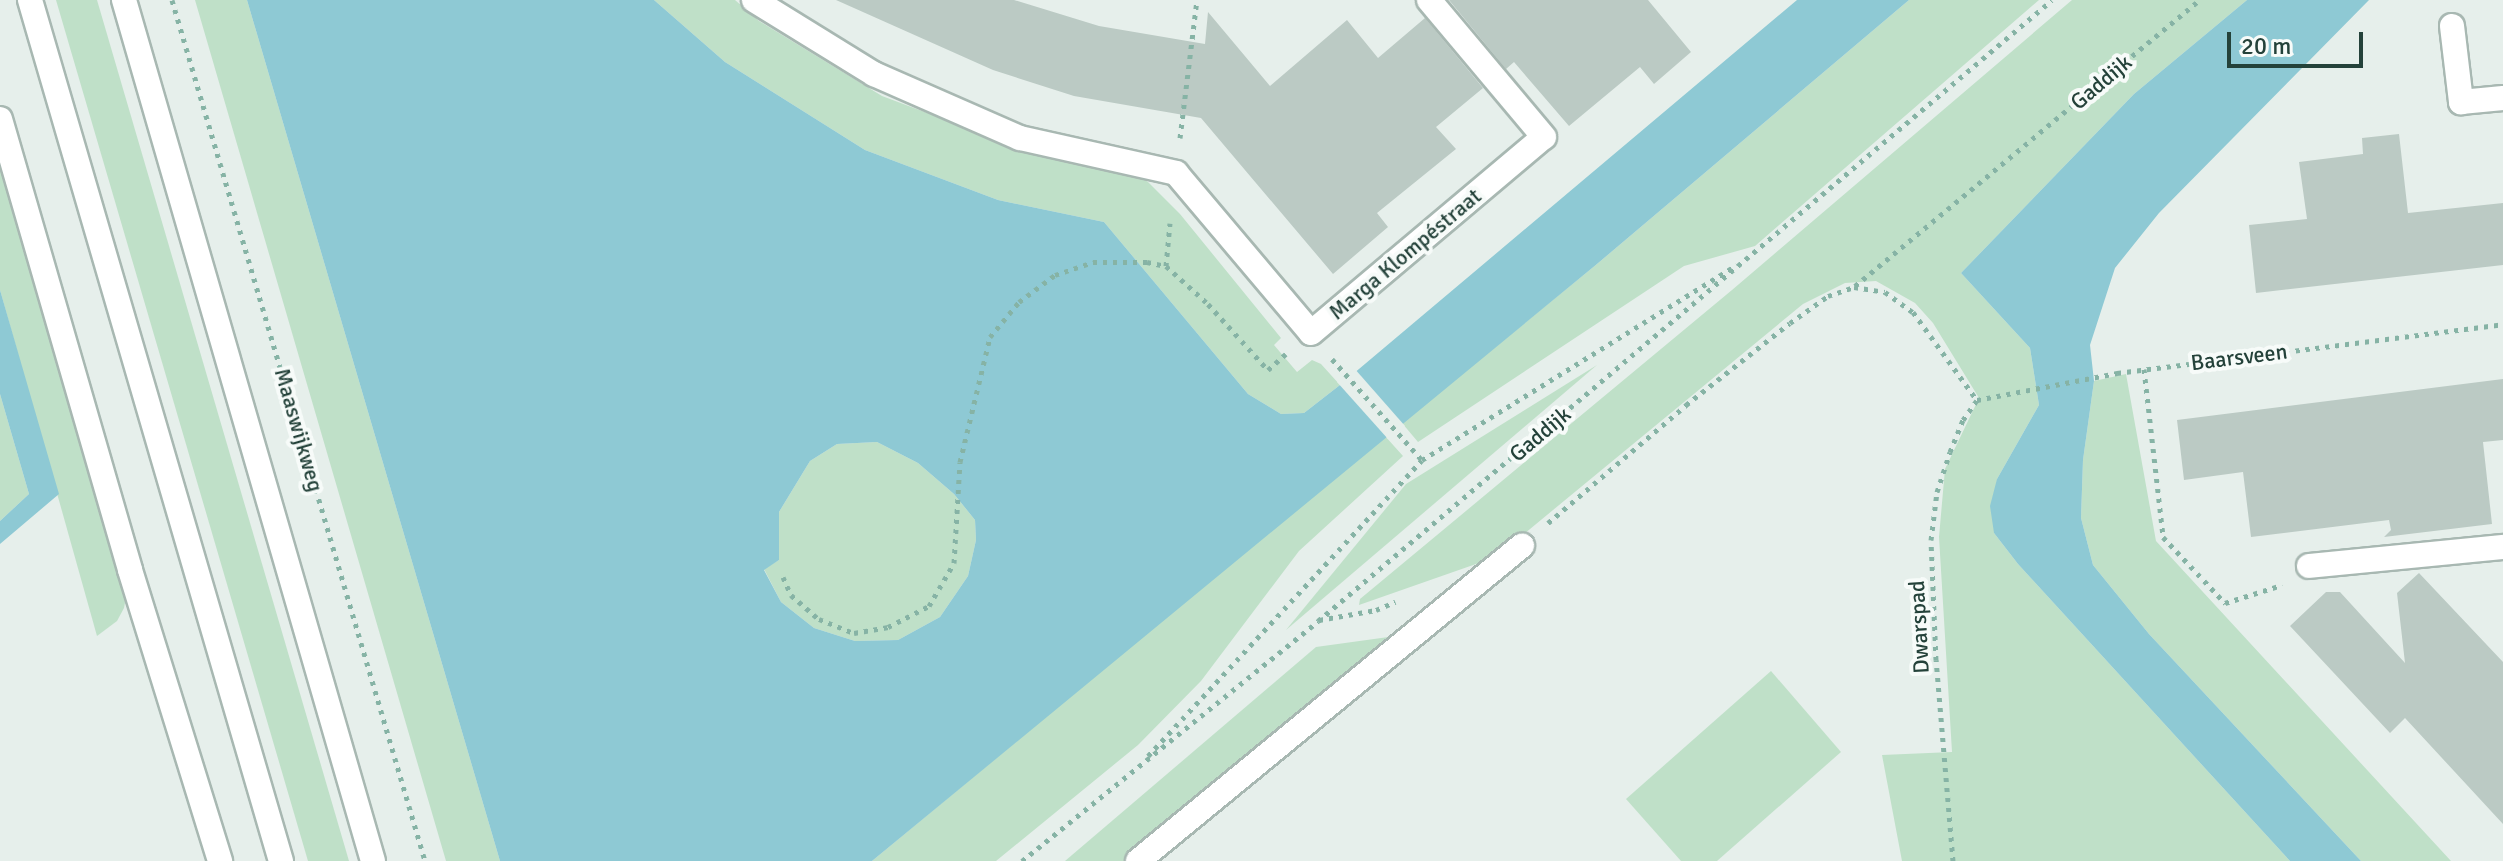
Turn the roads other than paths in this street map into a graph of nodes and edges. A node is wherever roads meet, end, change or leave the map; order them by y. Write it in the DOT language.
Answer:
graph roads {
  1 [pos="30,0"];
  2 [pos="124,0"];
  3 [pos="754,0"];
  4 [pos="1429,0"];
  5 [pos="2452,26"];
  6 [pos="2503,98"];
  7 [pos="0,119"];
  8 [pos="1522,546"];
  9 [pos="2503,547"];
  10 [pos="2309,566"];
  11 [pos="220,861"];
  12 [pos="281,861"];
  13 [pos="373,861"];
  14 [pos="1138,861"];
  1 -- 12 [label="street"];
  2 -- 13 [label="street"];
  3 -- 4 [label="street, Marga Klompéstraat"];
  5 -- 6 [label="street"];
  7 -- 11 [label="street"];
  8 -- 14 [label="street"];
  9 -- 10 [label="street"];
}
